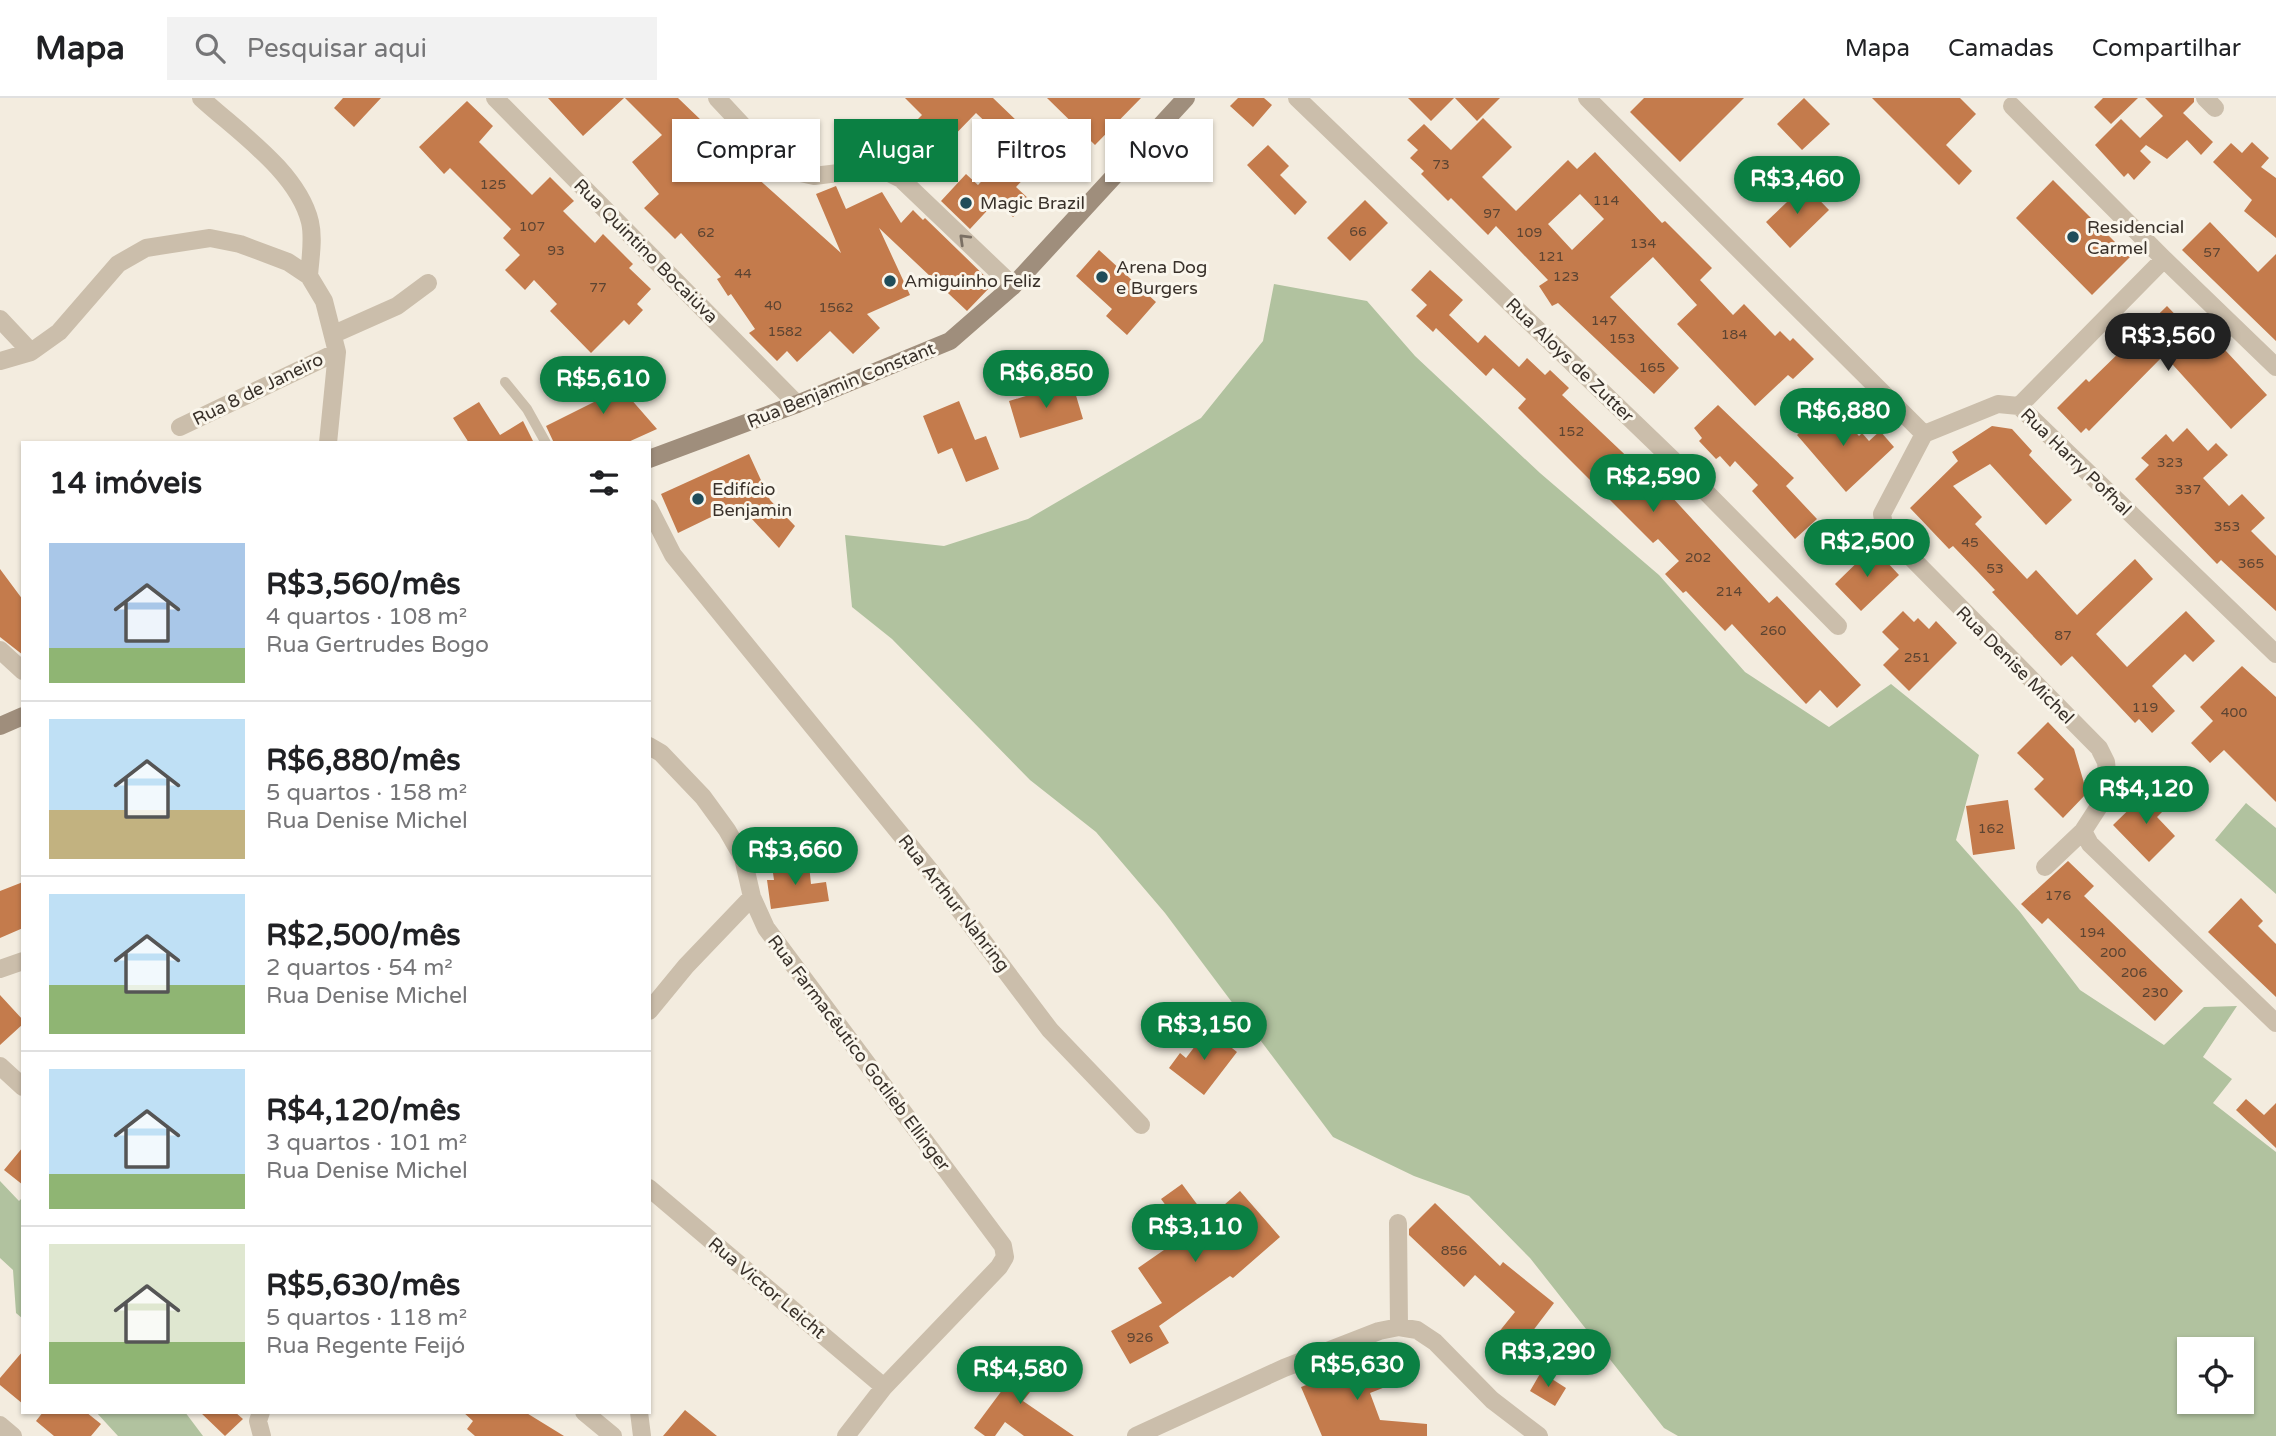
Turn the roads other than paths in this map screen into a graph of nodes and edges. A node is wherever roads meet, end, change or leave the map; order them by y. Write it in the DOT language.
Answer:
graph roads {
  1 [pos="201,98"];
  2 [pos="495,98"];
  3 [pos="717,98"];
  4 [pos="1186,98"];
  5 [pos="1297,98"];
  6 [pos="1587,98"];
  7 [pos="2012,106"];
  8 [pos="2164,258"];
  9 [pos="309,276"];
  10 [pos="428,283"];
  11 [pos="1013,286"];
  12 [pos="0,319"];
  13 [pos="336,343"];
  14 [pos="31,352"];
  15 [pos="0,361"];
  16 [pos="2276,367"];
  17 [pos="505,382"];
  18 [pos="797,404"];
  19 [pos="2019,406"];
  20 [pos="180,427"];
  21 [pos="1924,434"];
  22 [pos="328,441"];
  23 [pos="545,441"];
  24 [pos="651,458"];
  25 [pos="651,512"];
  26 [pos="1838,626"];
  27 [pos="0,650"];
  28 [pos="2276,654"];
  29 [pos="21,669"];
  30 [pos="21,717"];
  31 [pos="0,726"];
  32 [pos="651,747"];
  33 [pos="2083,831"];
  34 [pos="2045,867"];
  35 [pos="752,897"];
  36 [pos="21,962"];
  37 [pos="0,969"];
  38 [pos="651,1009"];
  39 [pos="2276,1023"];
  40 [pos="0,1066"];
  41 [pos="21,1085"];
  42 [pos="1141,1125"];
  43 [pos="651,1190"];
  44 [pos="1398,1223"];
  45 [pos="1399,1327"];
  46 [pos="884,1387"];
  47 [pos="260,1414"];
  48 [pos="586,1414"];
  49 [pos="639,1414"];
  50 [pos="0,1425"];
  51 [pos="13,1436"];
  52 [pos="262,1436"];
  53 [pos="613,1436"];
  54 [pos="642,1436"];
  55 [pos="846,1436"];
  56 [pos="1136,1436"];
  57 [pos="1539,1436"];
  1 -- 9 [label="street"];
  2 -- 18 [label="street, Rua Quintino Bocaiúva"];
  11 -- 3 [label="street, one-way"];
  4 -- 11 [label="main road, Rua Benjamin Constant"];
  5 -- 26 [label="street, Rua Aloys de Zutter"];
  6 -- 21 [label="street"];
  7 -- 8 [label="street"];
  8 -- 16 [label="street"];
  8 -- 19 [label="street"];
  9 -- 13 [label="street"];
  9 -- 14 [label="street"];
  10 -- 13 [label="street, Rua 8 de Janeiro"];
  11 -- 18 [label="main road, Rua Benjamin Constant"];
  12 -- 14 [label="street"];
  13 -- 20 [label="street, Rua 8 de Janeiro"];
  13 -- 22 [label="street"];
  14 -- 15 [label="street"];
  17 -- 23 [label="lane"];
  18 -- 24 [label="main road, Rua Benjamin Constant"];
  19 -- 21 [label="street, Rua Harry Pofhal"];
  19 -- 28 [label="street, Rua Harry Pofhal"];
  21 -- 33 [label="street, Rua Denise Michel"];
  25 -- 42 [label="street, Rua Arthur Nahring"];
  27 -- 29 [label="street"];
  30 -- 31 [label="main road"];
  32 -- 35 [label="street, Rua Farmacêutico Gotlieb Ellinger"];
  33 -- 34 [label="street, Rua Denise Michel"];
  33 -- 39 [label="street"];
  35 -- 38 [label="street"];
  35 -- 46 [label="street, Rua Farmacêutico Gotlieb Ellinger"];
  36 -- 37 [label="street"];
  40 -- 41 [label="street"];
  43 -- 46 [label="street, Rua Victor Leicht"];
  44 -- 45 [label="street"];
  45 -- 56 [label="street"];
  45 -- 57 [label="street"];
  46 -- 55 [label="street"];
  47 -- 52 [label="street"];
  48 -- 53 [label="street"];
  49 -- 54 [label="street"];
  50 -- 51 [label="street"];
}
